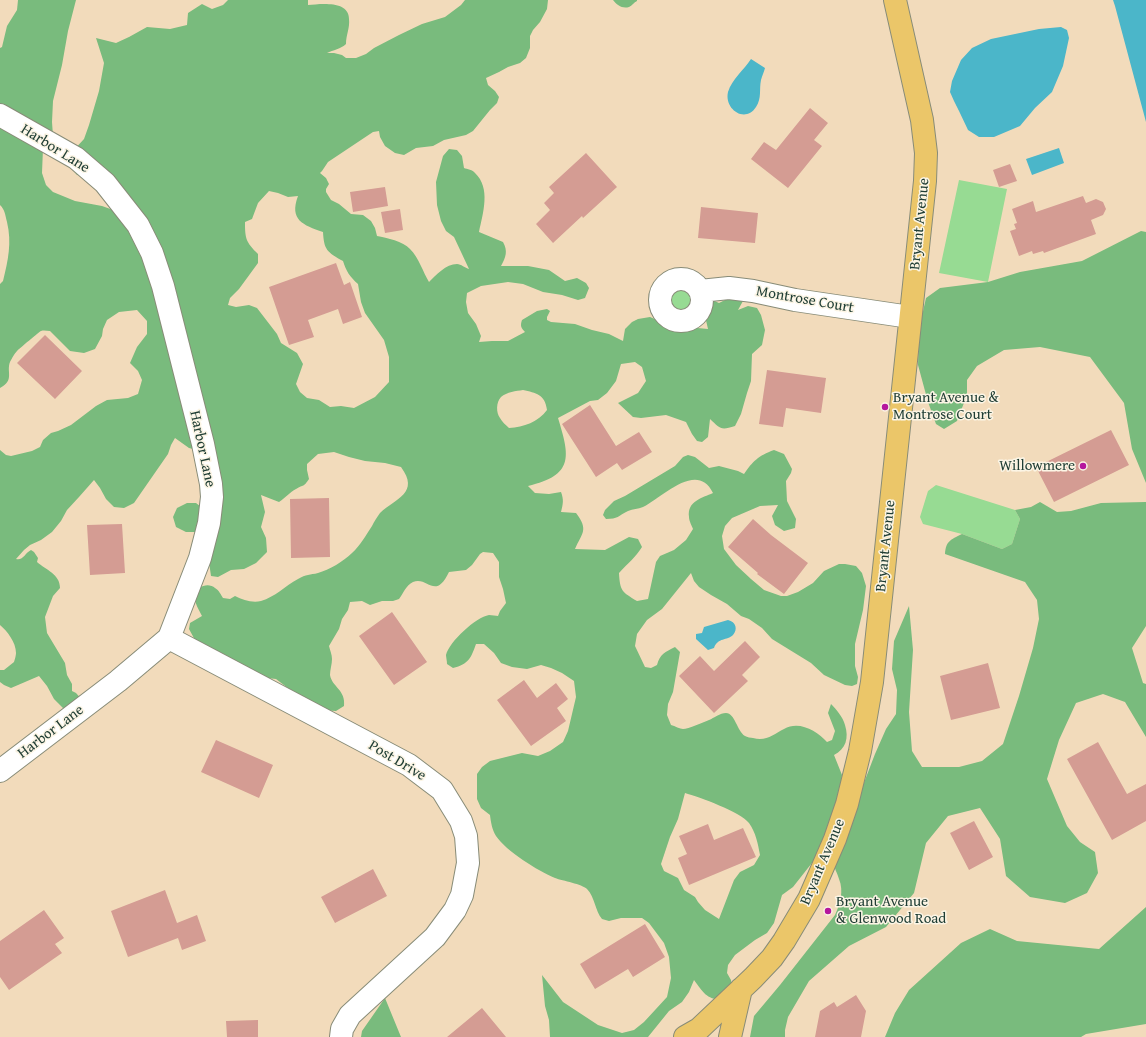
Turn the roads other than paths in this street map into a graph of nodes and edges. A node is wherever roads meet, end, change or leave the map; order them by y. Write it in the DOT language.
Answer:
graph roads {
  1 [pos="895,0"];
  2 [pos="0,115"];
  3 [pos="700,291"];
  4 [pos="910,317"];
  5 [pos="169,638"];
  6 [pos="0,771"];
  7 [pos="741,989"];
  8 [pos="695,1034"];
  9 [pos="341,1037"];
  10 [pos="730,1037"];
  1 -- 4 [label="main road, Bryant Avenue"];
  2 -- 5 [label="street, Harbor Lane"];
  3 -- 4 [label="street, Montrose Court"];
  4 -- 7 [label="main road, Bryant Avenue"];
  5 -- 6 [label="street, Harbor Lane"];
  5 -- 9 [label="street, Post Drive"];
  7 -- 8 [label="main road, Bryant Avenue"];
  7 -- 10 [label="main road"];
}
